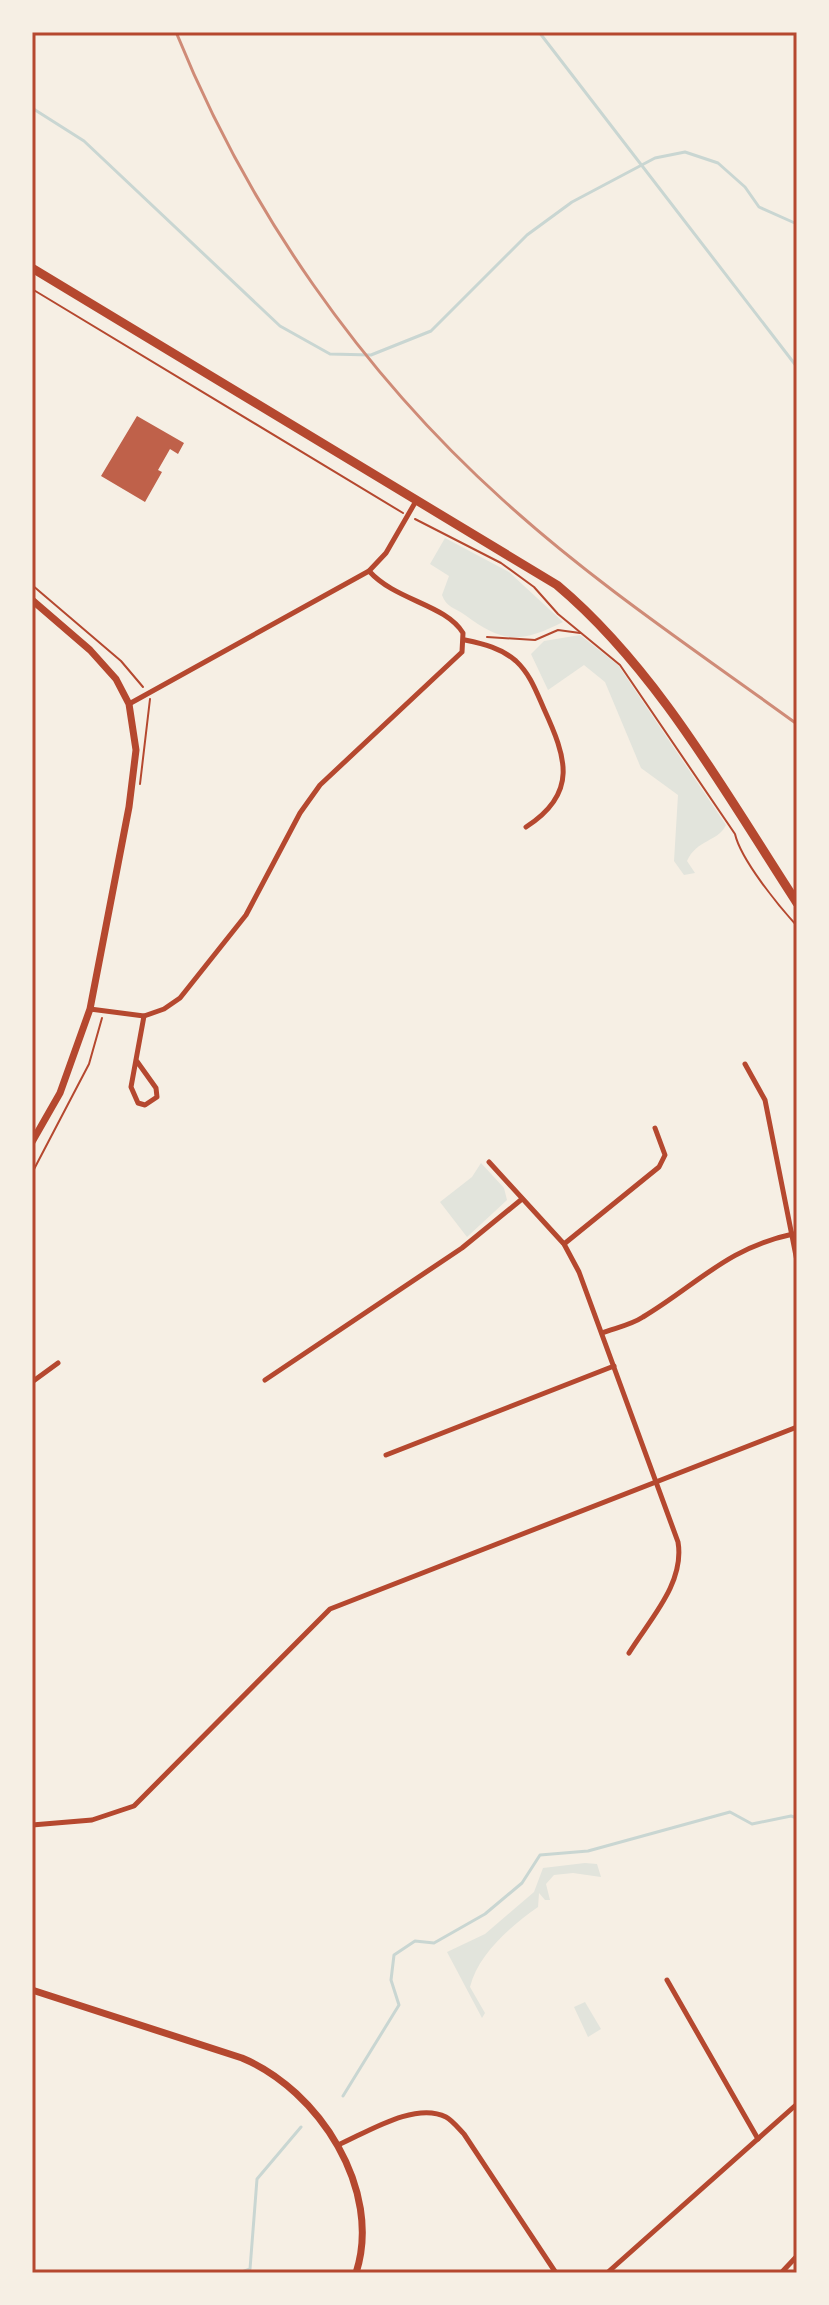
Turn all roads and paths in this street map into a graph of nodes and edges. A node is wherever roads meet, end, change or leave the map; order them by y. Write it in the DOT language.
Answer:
graph roads {
  1 [pos="32,268"];
  2 [pos="32,289"];
  3 [pos="416,500"];
  4 [pos="400,511"];
  5 [pos="416,520"];
  6 [pos="369,571"];
  7 [pos="32,585"];
  8 [pos="32,600"];
  9 [pos="581,633"];
  10 [pos="465,640"];
  11 [pos="485,641"];
  12 [pos="143,686"];
  13 [pos="129,704"];
  14 [pos="526,827"];
  15 [pos="797,903"];
  16 [pos="797,926"];
  17 [pos="90,1009"];
  18 [pos="144,1016"];
  19 [pos="102,1018"];
  20 [pos="136,1060"];
  21 [pos="745,1064"];
  22 [pos="655,1128"];
  23 [pos="32,1142"];
  24 [pos="489,1162"];
  25 [pos="32,1173"];
  26 [pos="522,1199"];
  27 [pos="793,1234"];
  28 [pos="564,1244"];
  29 [pos="797,1261"];
  30 [pos="602,1333"];
  31 [pos="58,1363"];
  32 [pos="614,1366"];
  33 [pos="265,1380"];
  34 [pos="32,1382"];
  35 [pos="797,1427"];
  36 [pos="386,1455"];
  37 [pos="658,1481"];
  38 [pos="629,1653"];
  39 [pos="32,1825"];
  40 [pos="667,1980"];
  41 [pos="32,1990"];
  42 [pos="797,2104"];
  43 [pos="758,2139"];
  44 [pos="336,2146"];
  45 [pos="797,2256"];
  46 [pos="356,2273"];
  47 [pos="556,2273"];
  48 [pos="607,2273"];
  49 [pos="781,2273"];
  1 -- 3 [label="highway"];
  2 -- 4 [label="path"];
  3 -- 6 [label="street"];
  3 -- 15 [label="highway"];
  5 -- 9 [label="path"];
  6 -- 10 [label="street"];
  6 -- 13 [label="street"];
  7 -- 12 [label="path"];
  8 -- 13 [label="street"];
  9 -- 11 [label="path"];
  9 -- 16 [label="path"];
  10 -- 14 [label="street"];
  10 -- 18 [label="street"];
  13 -- 17 [label="street"];
  17 -- 18 [label="street"];
  17 -- 23 [label="street"];
  18 -- 20 [label="street"];
  19 -- 25 [label="path"];
  20 -- 20 [label="street"];
  21 -- 27 [label="street"];
  22 -- 28 [label="street"];
  24 -- 26 [label="street"];
  26 -- 28 [label="street"];
  26 -- 33 [label="street"];
  27 -- 29 [label="street"];
  27 -- 30 [label="street"];
  28 -- 30 [label="street"];
  30 -- 32 [label="street"];
  31 -- 34 [label="street"];
  32 -- 36 [label="street"];
  32 -- 37 [label="street"];
  35 -- 37 [label="street"];
  37 -- 38 [label="street"];
  37 -- 39 [label="street"];
  40 -- 43 [label="street"];
  41 -- 44 [label="street"];
  42 -- 43 [label="street"];
  43 -- 48 [label="street"];
  44 -- 46 [label="street"];
  44 -- 47 [label="street"];
  45 -- 49 [label="street"];
}
